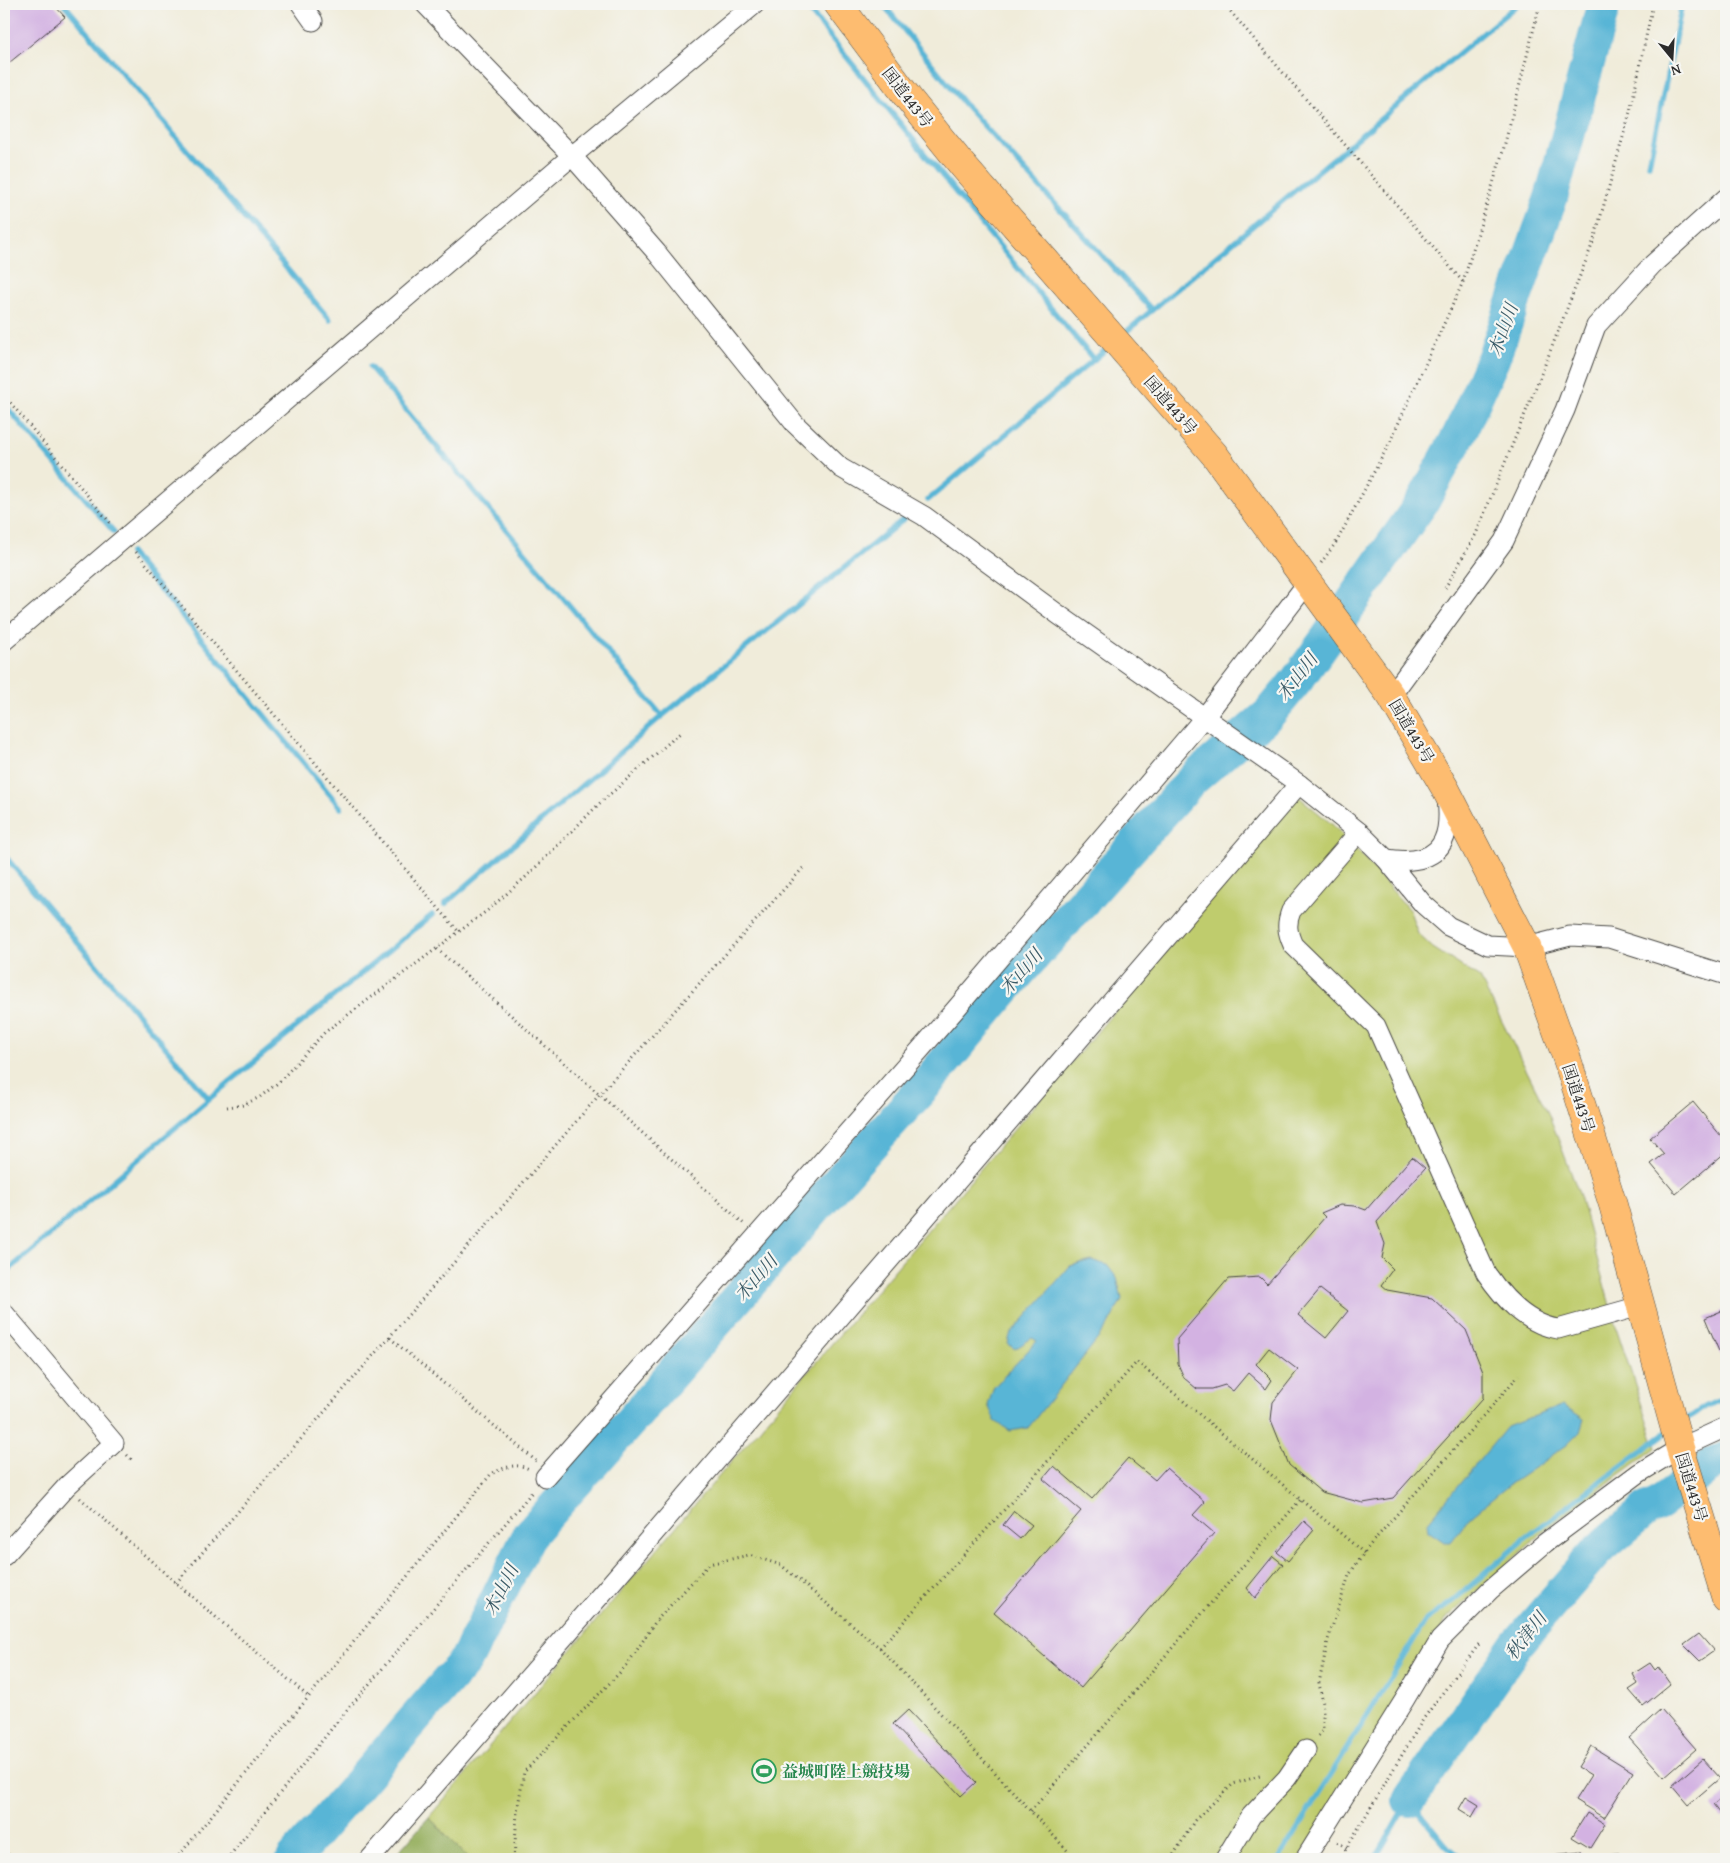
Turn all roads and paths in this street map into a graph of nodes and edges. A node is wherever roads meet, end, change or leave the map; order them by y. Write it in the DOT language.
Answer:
graph roads {
  1 [pos="302,4"];
  2 [pos="425,4"];
  3 [pos="755,4"];
  4 [pos="838,4"];
  5 [pos="1224,4"];
  6 [pos="1540,4"];
  7 [pos="1653,4"];
  8 [pos="313,21"];
  9 [pos="572,156"];
  10 [pos="1726,198"];
  11 [pos="1463,282"];
  12 [pos="4,395"];
  13 [pos="124,539"];
  14 [pos="1308,582"];
  15 [pos="1443,591"];
  16 [pos="4,641"];
  17 [pos="1387,690"];
  18 [pos="1204,718"];
  19 [pos="680,733"];
  20 [pos="1295,780"];
  21 [pos="1446,788"];
  22 [pos="1359,832"];
  23 [pos="1386,859"];
  24 [pos="803,868"];
  25 [pos="458,931"];
  26 [pos="1526,947"];
  27 [pos="437,949"];
  28 [pos="1726,975"];
  29 [pos="600,1094"];
  30 [pos="227,1107"];
  31 [pos="756,1235"];
  32 [pos="1640,1306"];
  33 [pos="4,1313"];
  34 [pos="390,1338"];
  35 [pos="1519,1375"];
  36 [pos="1726,1427"];
  37 [pos="1676,1434"];
  38 [pos="545,1477"];
  39 [pos="67,1486"];
  40 [pos="1301,1499"];
  41 [pos="1364,1553"];
  42 [pos="4,1556"];
  43 [pos="176,1584"];
  44 [pos="1726,1599"];
  45 [pos="1479,1644"];
  46 [pos="880,1648"];
  47 [pos="310,1698"];
  48 [pos="1306,1750"];
  49 [pos="1268,1773"];
  50 [pos="1031,1811"];
  51 [pos="4,1851"];
  52 [pos="13,1859"];
  53 [pos="176,1859"];
  54 [pos="227,1859"];
  55 [pos="370,1859"];
  56 [pos="514,1859"];
  57 [pos="1075,1859"];
  58 [pos="1171,1859"];
  59 [pos="1225,1859"];
  60 [pos="1305,1859"];
  61 [pos="1340,1859"];
  1 -- 8 [label="street"];
  2 -- 9 [label="street"];
  3 -- 9 [label="street"];
  4 -- 14 [label="highway, 国道443号"];
  5 -- 11 [label="path"];
  6 -- 11 [label="path"];
  7 -- 15 [label="path"];
  9 -- 13 [label="street"];
  9 -- 18 [label="street"];
  10 -- 17 [label="street"];
  11 -- 14 [label="path"];
  12 -- 13 [label="path"];
  13 -- 16 [label="street"];
  13 -- 25 [label="path"];
  14 -- 17 [label="highway, 国道443号"];
  14 -- 18 [label="street"];
  17 -- 21 [label="highway, 国道443号"];
  18 -- 20 [label="street"];
  18 -- 31 [label="street"];
  19 -- 25 [label="path"];
  20 -- 22 [label="street"];
  20 -- 55 [label="street"];
  21 -- 23 [label="street"];
  21 -- 26 [label="highway, 国道443号"];
  22 -- 23 [label="street"];
  22 -- 32 [label="street"];
  23 -- 26 [label="street"];
  24 -- 29 [label="path"];
  25 -- 27 [label="path"];
  26 -- 28 [label="street"];
  26 -- 32 [label="highway, 国道443号"];
  27 -- 29 [label="path"];
  27 -- 30 [label="path"];
  29 -- 31 [label="path"];
  29 -- 34 [label="path"];
  31 -- 38 [label="street"];
  32 -- 37 [label="highway, 国道443号"];
  33 -- 39 [label="street"];
  34 -- 38 [label="path"];
  34 -- 43 [label="path"];
  35 -- 41 [label="path"];
  36 -- 37 [label="street"];
  37 -- 44 [label="highway, 国道443号"];
  37 -- 60 [label="street"];
  38 -- 47 [label="path"];
  38 -- 54 [label="path"];
  39 -- 42 [label="street"];
  39 -- 43 [label="path"];
  40 -- 41 [label="path"];
  40 -- 46 [label="path"];
  40 -- 50 [label="path"];
  41 -- 48 [label="path"];
  43 -- 47 [label="path"];
  45 -- 61 [label="path"];
  46 -- 50 [label="path"];
  46 -- 56 [label="path"];
  47 -- 53 [label="path"];
  48 -- 59 [label="street"];
  49 -- 58 [label="path"];
  50 -- 57 [label="path"];
  51 -- 52 [label="path"];
}
